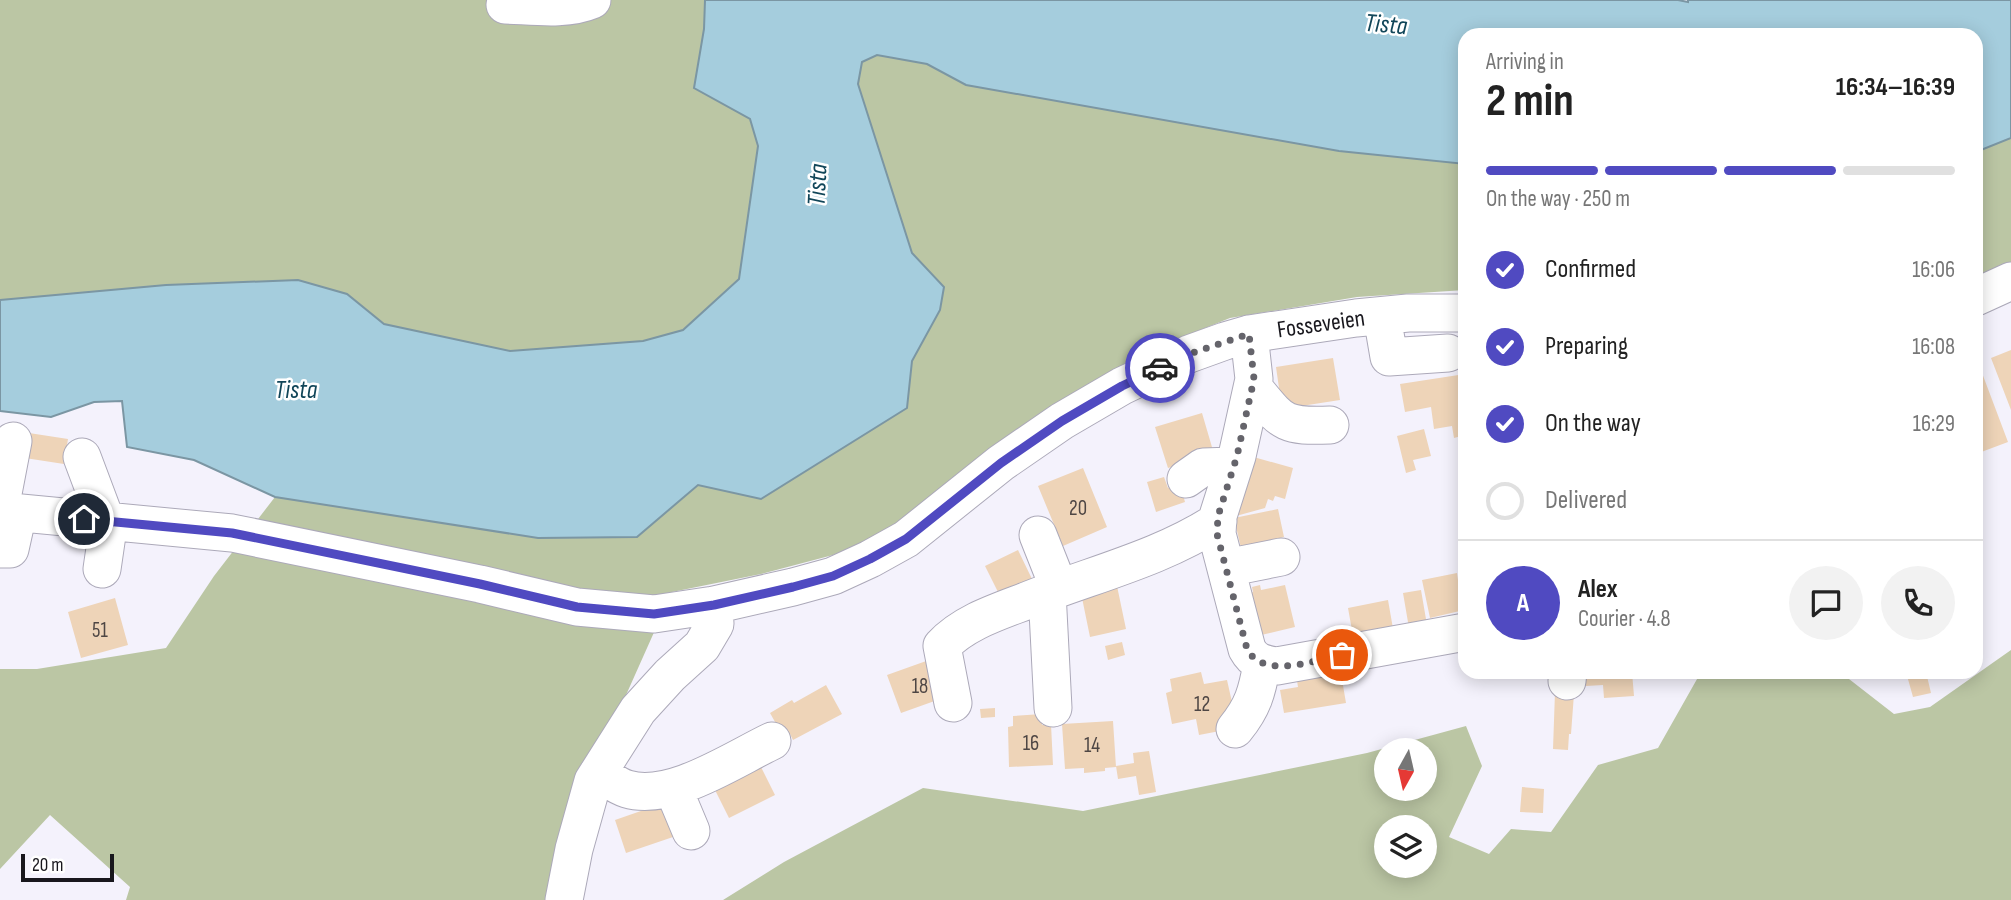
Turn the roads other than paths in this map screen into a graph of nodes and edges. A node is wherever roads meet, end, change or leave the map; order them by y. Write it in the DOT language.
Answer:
graph roads {
  1 [pos="592,0"];
  2 [pos="505,5"];
  3 [pos="2011,281"];
  4 [pos="1983,295"];
  5 [pos="1458,313"];
  6 [pos="1382,316"];
  7 [pos="1249,334"];
  8 [pos="1448,353"];
  9 [pos="1253,387"];
  10 [pos="1330,425"];
  11 [pos="13,441"];
  12 [pos="82,457"];
  13 [pos="1233,466"];
  14 [pos="1186,479"];
  15 [pos="6,511"];
  16 [pos="107,521"];
  17 [pos="1218,521"];
  18 [pos="1038,535"];
  19 [pos="0,549"];
  20 [pos="1281,557"];
  21 [pos="1226,568"];
  22 [pos="102,569"];
  23 [pos="1053,590"];
  24 [pos="714,605"];
  25 [pos="1458,633"];
  26 [pos="1262,664"];
  27 [pos="953,703"];
  28 [pos="1054,708"];
  29 [pos="1235,729"];
  30 [pos="772,741"];
  31 [pos="598,773"];
  32 [pos="673,788"];
  33 [pos="691,831"];
  34 [pos="564,900"];
  1 -- 2 [label="street"];
  3 -- 4 [label="street"];
  5 -- 6 [label="street, Fosseveien"];
  6 -- 7 [label="street, Fosseveien"];
  6 -- 8 [label="street"];
  7 -- 9 [label="street"];
  7 -- 24 [label="street, Fosseveien"];
  9 -- 10 [label="street"];
  9 -- 13 [label="street"];
  11 -- 15 [label="street"];
  12 -- 16 [label="street"];
  13 -- 14 [label="street"];
  13 -- 17 [label="street"];
  15 -- 16 [label="street, Fosseveien"];
  15 -- 19 [label="street"];
  16 -- 22 [label="street"];
  16 -- 24 [label="street, Fosseveien"];
  17 -- 21 [label="street"];
  17 -- 23 [label="street"];
  18 -- 23 [label="street"];
  20 -- 21 [label="street"];
  21 -- 26 [label="street"];
  23 -- 27 [label="street"];
  23 -- 28 [label="street"];
  24 -- 31 [label="street"];
  25 -- 26 [label="street"];
  26 -- 29 [label="street"];
  30 -- 32 [label="street"];
  31 -- 32 [label="street"];
  31 -- 34 [label="street"];
  32 -- 33 [label="street"];
}
